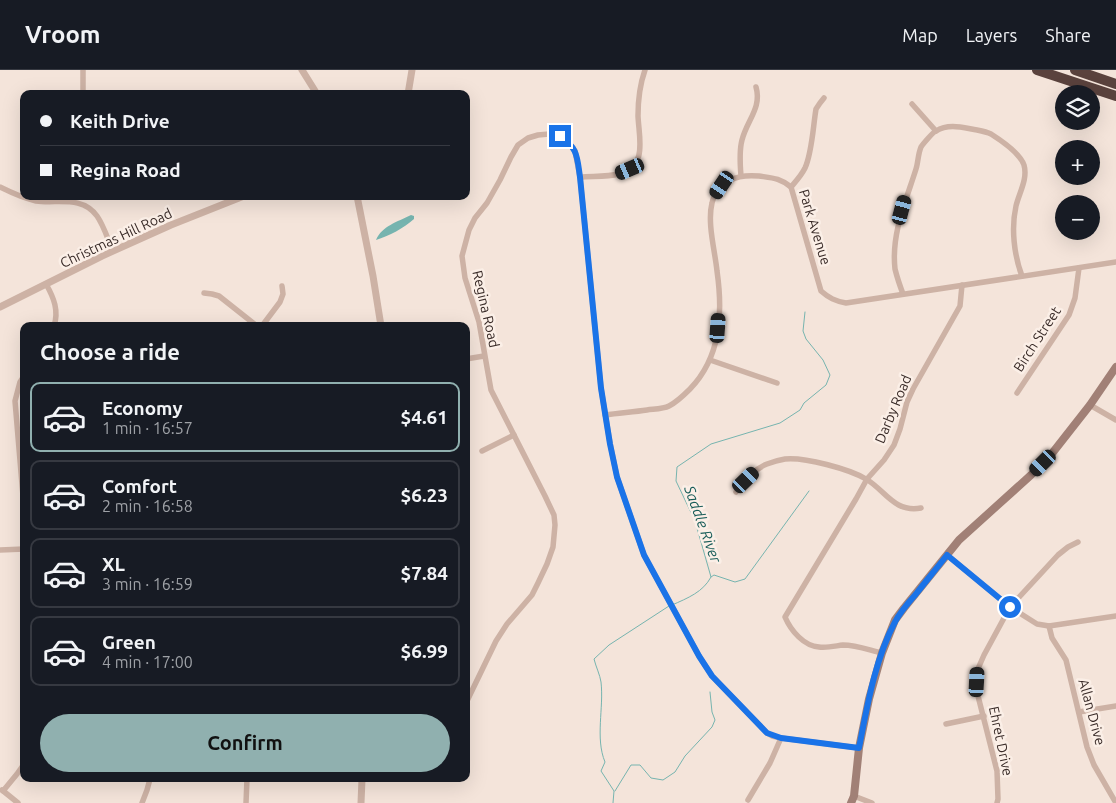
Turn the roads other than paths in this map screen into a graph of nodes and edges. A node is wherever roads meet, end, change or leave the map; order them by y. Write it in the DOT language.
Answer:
graph roads {
  1 [pos="83,70"];
  2 [pos="302,70"];
  3 [pos="412,70"];
  4 [pos="645,70"];
  5 [pos="1037,70"];
  6 [pos="1075,70"];
  7 [pos="1116,83"];
  8 [pos="756,86"];
  9 [pos="83,90"];
  10 [pos="314,90"];
  11 [pos="409,90"];
  12 [pos="1116,96"];
  13 [pos="824,98"];
  14 [pos="912,104"];
  15 [pos="936,131"];
  16 [pos="741,176"];
  17 [pos="580,177"];
  18 [pos="0,187"];
  19 [pos="791,187"];
  20 [pos="20,196"];
  21 [pos="33,200"];
  22 [pos="56,200"];
  23 [pos="76,200"];
  24 [pos="234,200"];
  25 [pos="358,200"];
  26 [pos="113,251"];
  27 [pos="1116,262"];
  28 [pos="1079,268"];
  29 [pos="1022,276"];
  30 [pos="46,284"];
  31 [pos="282,286"];
  32 [pos="962,286"];
  33 [pos="204,293"];
  34 [pos="903,294"];
  35 [pos="0,308"];
  36 [pos="55,322"];
  37 [pos="252,322"];
  38 [pos="265,322"];
  39 [pos="380,322"];
  40 [pos="484,356"];
  41 [pos="470,358"];
  42 [pos="710,360"];
  43 [pos="1116,367"];
  44 [pos="20,382"];
  45 [pos="778,384"];
  46 [pos="1017,393"];
  47 [pos="1090,405"];
  48 [pos="605,415"];
  49 [pos="1116,420"];
  50 [pos="514,436"];
  51 [pos="482,452"];
  52 [pos="20,457"];
  53 [pos="867,479"];
  54 [pos="736,492"];
  55 [pos="921,508"];
  56 [pos="1078,542"];
  57 [pos="20,549"];
  58 [pos="0,550"];
  59 [pos="947,555"];
  60 [pos="1010,607"];
  61 [pos="1116,616"];
  62 [pos="1050,626"];
  63 [pos="882,653"];
  64 [pos="470,694"];
  65 [pos="1116,706"];
  66 [pos="1079,712"];
  67 [pos="984,716"];
  68 [pos="946,724"];
  69 [pos="781,738"];
  70 [pos="859,748"];
  71 [pos="20,770"];
  72 [pos="149,782"];
  73 [pos="247,782"];
  74 [pos="362,782"];
  75 [pos="1,789"];
  76 [pos="852,799"];
  77 [pos="748,800"];
  78 [pos="18,803"];
  79 [pos="142,803"];
  80 [pos="246,803"];
  81 [pos="361,803"];
  82 [pos="872,803"];
  83 [pos="997,803"];
  84 [pos="1116,803"];
  1 -- 9 [label="street"];
  2 -- 10 [label="street"];
  3 -- 11 [label="street"];
  4 -- 17 [label="street"];
  5 -- 12 [label="highway"];
  6 -- 7 [label="highway"];
  8 -- 16 [label="street"];
  13 -- 19 [label="street"];
  14 -- 15 [label="street"];
  15 -- 29 [label="street"];
  15 -- 34 [label="street"];
  16 -- 19 [label="street, Park Avenue"];
  16 -- 42 [label="street"];
  17 -- 40 [label="street, Regina Road"];
  17 -- 48 [label="street, Regina Road"];
  18 -- 20 [label="street"];
  19 -- 34 [label="street, Park Avenue"];
  21 -- 22 [label="street"];
  23 -- 26 [label="street"];
  24 -- 26 [label="street, Christmas Hill Road"];
  25 -- 39 [label="street"];
  26 -- 30 [label="street, Christmas Hill Road"];
  27 -- 28 [label="street, Park Avenue"];
  28 -- 29 [label="street, Park Avenue"];
  28 -- 46 [label="street, Birch Street"];
  29 -- 32 [label="street, Park Avenue"];
  30 -- 35 [label="street, Christmas Hill Road"];
  30 -- 36 [label="street"];
  31 -- 38 [label="street"];
  32 -- 34 [label="street, Park Avenue"];
  32 -- 53 [label="street, Darby Road"];
  33 -- 37 [label="street"];
  40 -- 41 [label="street"];
  40 -- 50 [label="street, Regina Road"];
  42 -- 45 [label="street"];
  42 -- 48 [label="street"];
  43 -- 47 [label="main road"];
  44 -- 52 [label="street"];
  47 -- 49 [label="street"];
  47 -- 59 [label="main road"];
  48 -- 69 [label="street, Regina Road"];
  50 -- 51 [label="street"];
  50 -- 64 [label="street, Regina Road"];
  53 -- 54 [label="street"];
  53 -- 55 [label="street"];
  53 -- 63 [label="street, Darby Road"];
  56 -- 60 [label="street, Ehret Drive"];
  57 -- 58 [label="street"];
  59 -- 60 [label="street"];
  59 -- 63 [label="main road"];
  60 -- 62 [label="street"];
  60 -- 67 [label="street, Ehret Drive"];
  61 -- 62 [label="street"];
  62 -- 66 [label="street, Allan Drive"];
  63 -- 70 [label="main road"];
  65 -- 66 [label="street"];
  66 -- 84 [label="street, Allan Drive"];
  67 -- 68 [label="street"];
  67 -- 83 [label="street, Ehret Drive"];
  69 -- 70 [label="street, Regina Road"];
  69 -- 77 [label="street"];
  70 -- 76 [label="main road"];
  71 -- 75 [label="street"];
  72 -- 79 [label="street"];
  73 -- 80 [label="street"];
  74 -- 81 [label="street"];
  75 -- 78 [label="street"];
  76 -- 82 [label="street"];
}
